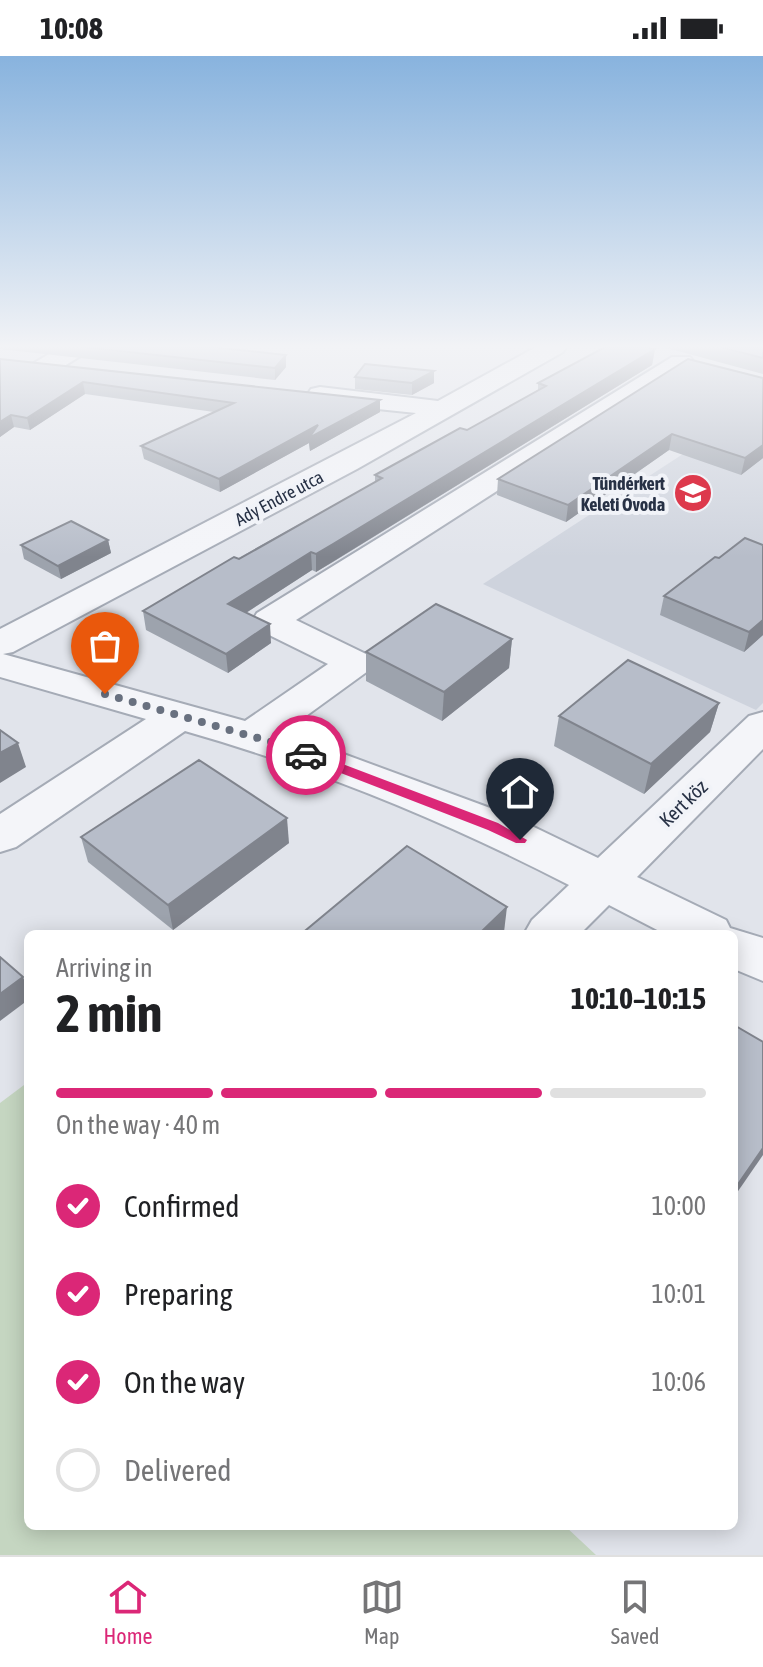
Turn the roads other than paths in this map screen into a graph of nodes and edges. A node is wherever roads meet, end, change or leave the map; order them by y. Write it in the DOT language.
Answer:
graph roads {
  1 [pos="428,417"];
  2 [pos="593,417"];
  3 [pos="0,644"];
  4 [pos="0,665"];
  5 [pos="181,715"];
  6 [pos="763,725"];
  7 [pos="251,736"];
  8 [pos="0,836"];
  9 [pos="602,881"];
  10 [pos="553,930"];
  11 [pos="701,930"];
  12 [pos="738,948"];
  13 [pos="763,961"];
  1 -- 3 [label="street, Ady Endre utca"];
  2 -- 7 [label="street"];
  4 -- 5 [label="street"];
  5 -- 7 [label="street"];
  5 -- 8 [label="street"];
  6 -- 9 [label="street, Kert köz"];
  7 -- 9 [label="street"];
  9 -- 10 [label="street, Kert köz"];
  9 -- 11 [label="street"];
  12 -- 13 [label="street"];
}
